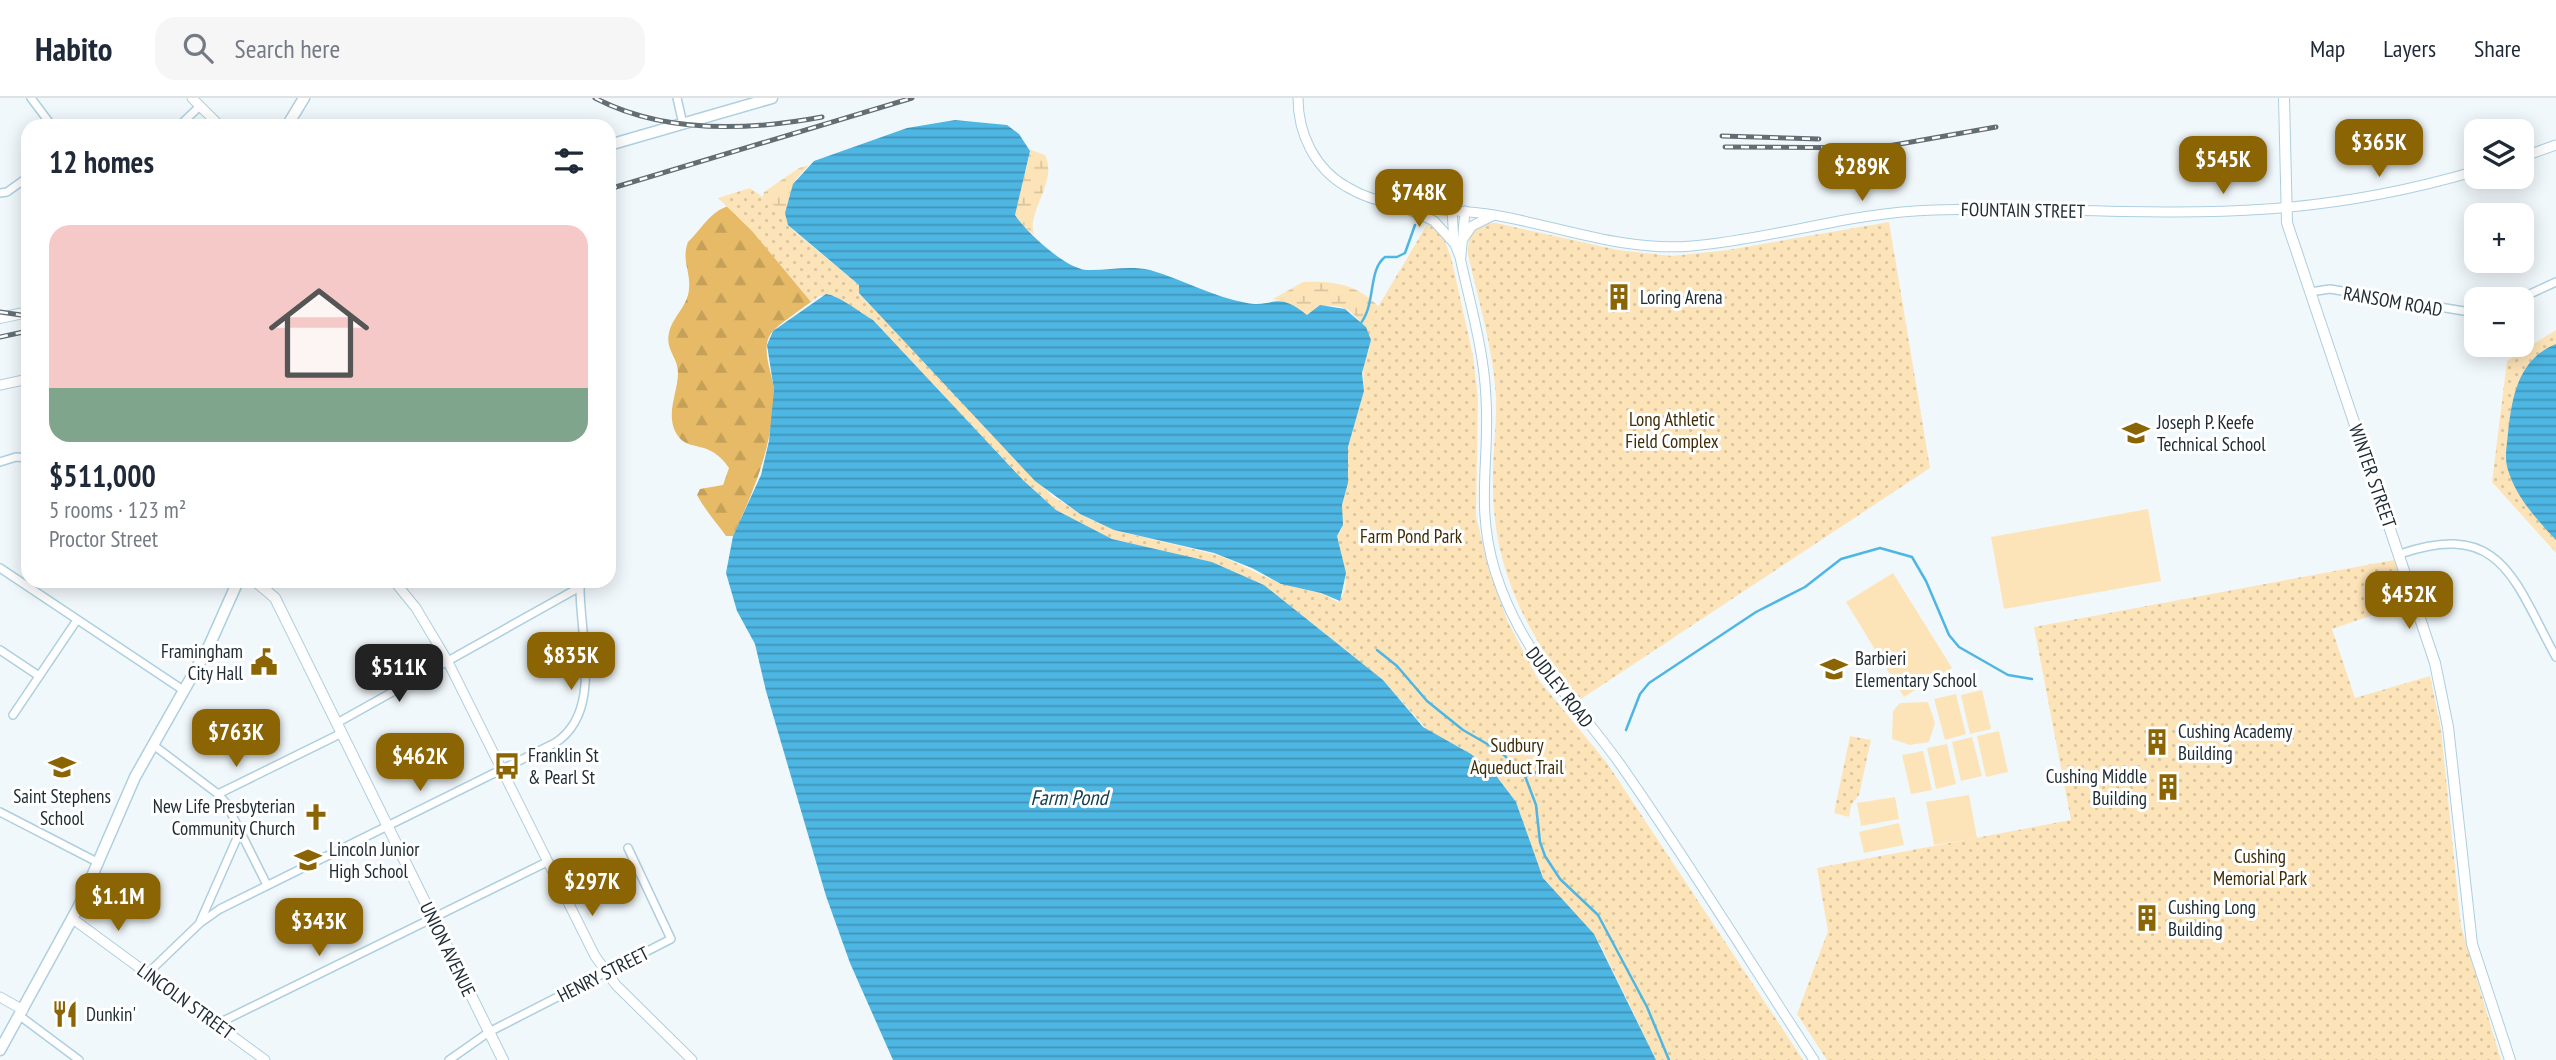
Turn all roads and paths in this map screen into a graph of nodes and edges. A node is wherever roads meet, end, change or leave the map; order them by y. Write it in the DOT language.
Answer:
graph roads {
  1 [pos="31,98"];
  2 [pos="192,98"];
  3 [pos="304,98"];
  4 [pos="677,98"];
  5 [pos="772,98"];
  6 [pos="2284,98"];
  7 [pos="1298,102"];
  8 [pos="201,106"];
  9 [pos="47,119"];
  10 [pos="187,119"];
  11 [pos="213,119"];
  12 [pos="290,119"];
  13 [pos="683,124"];
  14 [pos="616,143"];
  15 [pos="2556,145"];
  16 [pos="2534,153"];
  17 [pos="2464,174"];
  18 [pos="21,182"];
  19 [pos="0,193"];
  20 [pos="1392,204"];
  21 [pos="2287,207"];
  22 [pos="1452,210"];
  23 [pos="1465,211"];
  24 [pos="1494,215"];
  25 [pos="1458,244"];
  26 [pos="2556,282"];
  27 [pos="2310,292"];
  28 [pos="2534,292"];
  29 [pos="2464,311"];
  30 [pos="21,314"];
  31 [pos="0,318"];
  32 [pos="21,380"];
  33 [pos="0,384"];
  34 [pos="21,457"];
  35 [pos="0,462"];
  36 [pos="2400,554"];
  37 [pos="0,568"];
  38 [pos="21,582"];
  39 [pos="30,588"];
  40 [pos="235,588"];
  41 [pos="263,588"];
  42 [pos="400,588"];
  43 [pos="573,588"];
  44 [pos="580,588"];
  45 [pos="77,620"];
  46 [pos="0,650"];
  47 [pos="2556,657"];
  48 [pos="447,660"];
  49 [pos="39,676"];
  50 [pos="183,690"];
  51 [pos="13,715"];
  52 [pos="339,728"];
  53 [pos="152,744"];
  54 [pos="502,769"];
  55 [pos="218,794"];
  56 [pos="0,812"];
  57 [pos="388,825"];
  58 [pos="241,829"];
  59 [pos="628,848"];
  60 [pos="547,862"];
  61 [pos="100,863"];
  62 [pos="267,885"];
  63 [pos="433,918"];
  64 [pos="73,919"];
  65 [pos="200,923"];
  66 [pos="148,973"];
  67 [pos="607,974"];
  68 [pos="0,997"];
  69 [pos="21,1013"];
  70 [pos="217,1024"];
  71 [pos="489,1032"];
  72 [pos="0,1049"];
  73 [pos="79,1060"];
  74 [pos="265,1060"];
  75 [pos="449,1060"];
  76 [pos="503,1060"];
  77 [pos="692,1060"];
  78 [pos="1814,1060"];
  79 [pos="2510,1060"];
  1 -- 9 [label="street"];
  2 -- 8 [label="street"];
  3 -- 12 [label="main road"];
  4 -- 13 [label="street"];
  5 -- 13 [label="main road"];
  6 -- 21 [label="main road, WINTER STREET"];
  7 -- 20 [label="street, FOUNTAIN STREET"];
  8 -- 10 [label="street"];
  8 -- 11 [label="street"];
  13 -- 14 [label="main road"];
  15 -- 16 [label="street"];
  17 -- 21 [label="street, FOUNTAIN STREET"];
  18 -- 19 [label="street"];
  20 -- 22 [label="street, FOUNTAIN STREET"];
  20 -- 25 [label="street"];
  21 -- 24 [label="street, FOUNTAIN STREET"];
  21 -- 27 [label="main road, WINTER STREET"];
  22 -- 23 [label="street, FOUNTAIN STREET"];
  22 -- 25 [label="street, DUDLEY ROAD"];
  23 -- 24 [label="street, FOUNTAIN STREET"];
  23 -- 25 [label="street, DUDLEY ROAD"];
  24 -- 25 [label="street"];
  25 -- 78 [label="street, DUDLEY ROAD"];
  26 -- 28 [label="street"];
  27 -- 29 [label="street, RANSOM ROAD"];
  27 -- 36 [label="main road, WINTER STREET"];
  30 -- 31 [label="main road"];
  32 -- 33 [label="street"];
  34 -- 35 [label="street"];
  36 -- 47 [label="street"];
  36 -- 79 [label="main road, WINTER STREET"];
  37 -- 38 [label="street"];
  39 -- 45 [label="street"];
  40 -- 50 [label="main road"];
  41 -- 52 [label="main road, UNION AVENUE"];
  42 -- 48 [label="street"];
  43 -- 48 [label="street"];
  44 -- 54 [label="street"];
  45 -- 49 [label="street"];
  45 -- 50 [label="street"];
  46 -- 49 [label="street"];
  48 -- 52 [label="street"];
  48 -- 54 [label="street"];
  49 -- 51 [label="street"];
  50 -- 53 [label="main road"];
  52 -- 55 [label="street"];
  52 -- 57 [label="main road, UNION AVENUE"];
  53 -- 55 [label="street"];
  53 -- 61 [label="main road"];
  54 -- 57 [label="street"];
  54 -- 60 [label="street"];
  55 -- 58 [label="street"];
  56 -- 61 [label="street"];
  57 -- 62 [label="street"];
  57 -- 63 [label="main road, UNION AVENUE"];
  58 -- 62 [label="street"];
  58 -- 65 [label="street"];
  59 -- 67 [label="street, HENRY STREET"];
  60 -- 63 [label="street"];
  60 -- 67 [label="street"];
  61 -- 64 [label="main road"];
  62 -- 65 [label="street"];
  63 -- 70 [label="street"];
  63 -- 71 [label="main road, UNION AVENUE"];
  64 -- 66 [label="street, LINCOLN STREET"];
  64 -- 69 [label="main road"];
  65 -- 66 [label="street"];
  66 -- 70 [label="street, LINCOLN STREET"];
  67 -- 71 [label="street, HENRY STREET"];
  67 -- 77 [label="street"];
  68 -- 69 [label="street"];
  69 -- 72 [label="main road"];
  69 -- 73 [label="street"];
  70 -- 74 [label="street, LINCOLN STREET"];
  71 -- 75 [label="street, HENRY STREET"];
  71 -- 76 [label="main road, UNION AVENUE"];
}
